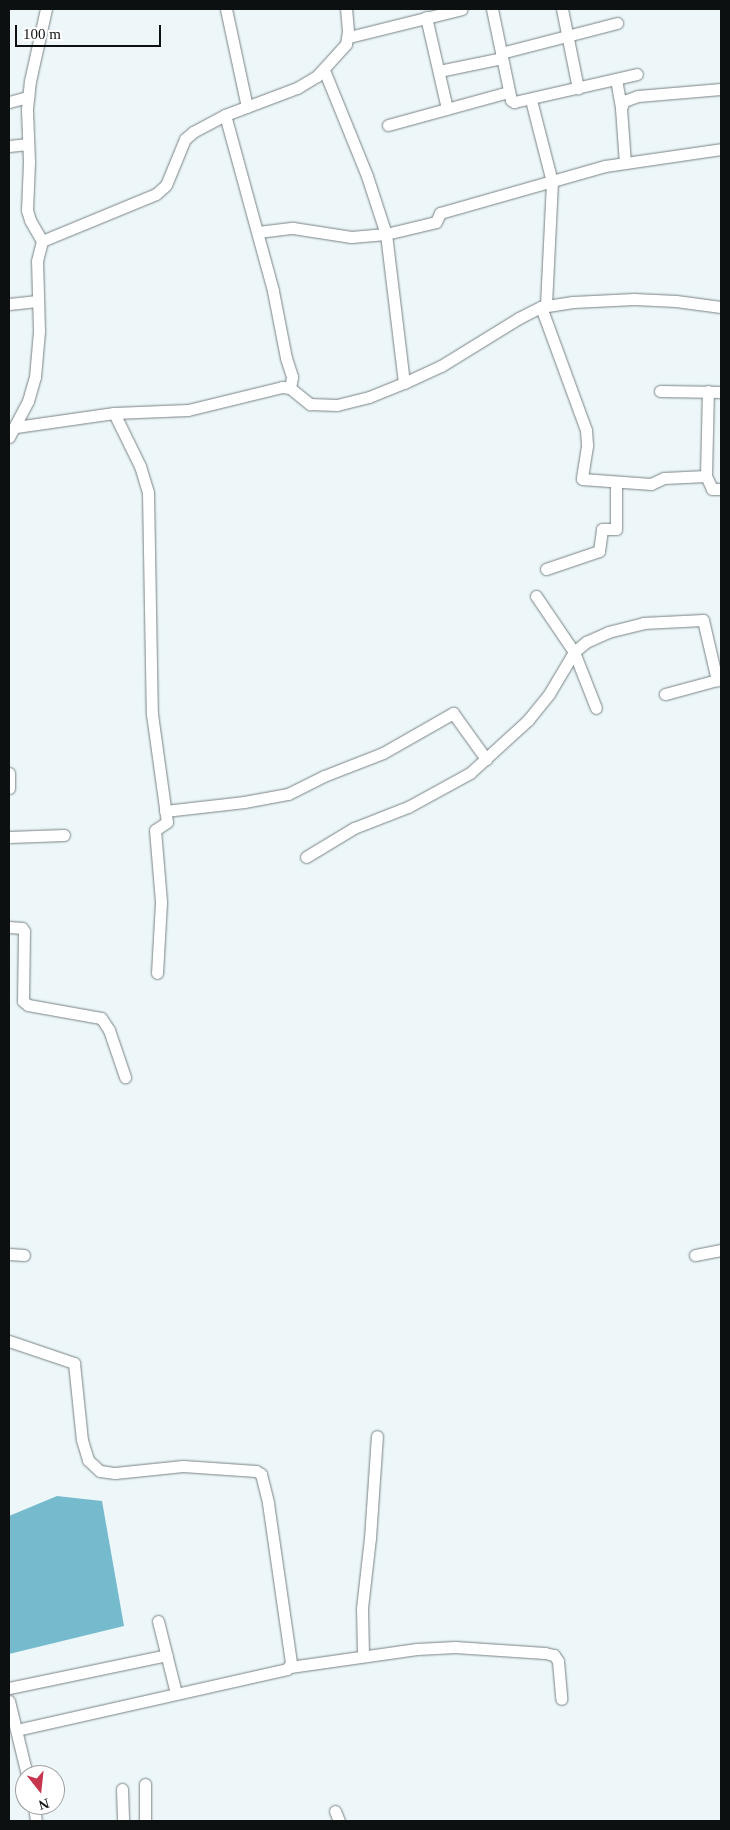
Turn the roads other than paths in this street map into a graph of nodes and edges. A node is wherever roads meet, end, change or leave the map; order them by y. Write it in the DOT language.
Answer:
graph roads {
  1 [pos="46,9"];
  2 [pos="226,9"];
  3 [pos="346,9"];
  4 [pos="462,9"];
  5 [pos="492,9"];
  6 [pos="562,9"];
  7 [pos="426,17"];
  8 [pos="618,23"];
  9 [pos="348,36"];
  10 [pos="568,36"];
  11 [pos="502,55"];
  12 [pos="324,70"];
  13 [pos="439,72"];
  14 [pos="637,74"];
  15 [pos="616,80"];
  16 [pos="578,88"];
  17 [pos="721,89"];
  18 [pos="510,92"];
  19 [pos="28,97"];
  20 [pos="531,100"];
  21 [pos="9,102"];
  22 [pos="247,107"];
  23 [pos="621,108"];
  24 [pos="447,109"];
  25 [pos="225,115"];
  26 [pos="388,125"];
  27 [pos="28,144"];
  28 [pos="9,146"];
  29 [pos="721,149"];
  30 [pos="625,163"];
  31 [pos="552,182"];
  32 [pos="258,232"];
  33 [pos="386,234"];
  34 [pos="42,242"];
  35 [pos="37,301"];
  36 [pos="9,304"];
  37 [pos="544,307"];
  38 [pos="721,307"];
  39 [pos="404,383"];
  40 [pos="290,388"];
  41 [pos="660,391"];
  42 [pos="708,392"];
  43 [pos="721,392"];
  44 [pos="114,413"];
  45 [pos="16,426"];
  46 [pos="9,437"];
  47 [pos="706,476"];
  48 [pos="616,483"];
  49 [pos="721,489"];
  50 [pos="546,570"];
  51 [pos="536,596"];
  52 [pos="574,652"];
  53 [pos="666,694"];
  54 [pos="596,708"];
  55 [pos="486,759"];
  56 [pos="9,773"];
  57 [pos="9,788"];
  58 [pos="165,811"];
  59 [pos="64,835"];
  60 [pos="9,837"];
  61 [pos="306,857"];
  62 [pos="9,927"];
  63 [pos="157,972"];
  64 [pos="125,1077"];
  65 [pos="721,1250"];
  66 [pos="9,1254"];
  67 [pos="694,1254"];
  68 [pos="24,1256"];
  69 [pos="9,1341"];
  70 [pos="377,1436"];
  71 [pos="158,1621"];
  72 [pos="166,1655"];
  73 [pos="363,1655"];
  74 [pos="290,1667"];
  75 [pos="9,1688"];
  76 [pos="176,1693"];
  77 [pos="561,1699"];
  78 [pos="9,1701"];
  79 [pos="15,1735"];
  80 [pos="25,1765"];
  81 [pos="145,1784"];
  82 [pos="122,1790"];
  83 [pos="123,1821"];
  84 [pos="145,1821"];
  1 -- 19 [label="street"];
  2 -- 22 [label="street"];
  3 -- 9 [label="street"];
  4 -- 7 [label="street"];
  5 -- 11 [label="street"];
  6 -- 10 [label="street"];
  7 -- 9 [label="street"];
  7 -- 13 [label="street"];
  8 -- 10 [label="street"];
  9 -- 12 [label="street"];
  10 -- 11 [label="street"];
  10 -- 16 [label="street"];
  11 -- 13 [label="street"];
  11 -- 18 [label="street"];
  12 -- 22 [label="street"];
  12 -- 33 [label="street"];
  13 -- 24 [label="street"];
  14 -- 15 [label="street"];
  15 -- 16 [label="street"];
  15 -- 23 [label="street"];
  16 -- 20 [label="street"];
  17 -- 23 [label="street"];
  18 -- 20 [label="street"];
  18 -- 24 [label="street"];
  19 -- 21 [label="street"];
  19 -- 27 [label="street"];
  20 -- 31 [label="street"];
  22 -- 25 [label="street"];
  23 -- 30 [label="street"];
  24 -- 26 [label="street"];
  25 -- 32 [label="street"];
  25 -- 34 [label="street"];
  27 -- 28 [label="street"];
  27 -- 34 [label="street"];
  29 -- 30 [label="street"];
  30 -- 31 [label="street"];
  31 -- 33 [label="street"];
  31 -- 37 [label="street"];
  32 -- 33 [label="street"];
  32 -- 40 [label="street"];
  33 -- 39 [label="street"];
  34 -- 35 [label="street"];
  35 -- 36 [label="street"];
  35 -- 45 [label="street"];
  37 -- 38 [label="street"];
  37 -- 39 [label="street"];
  37 -- 48 [label="street"];
  39 -- 40 [label="street"];
  40 -- 44 [label="street"];
  41 -- 42 [label="street"];
  42 -- 43 [label="street"];
  42 -- 47 [label="street"];
  44 -- 45 [label="street"];
  44 -- 58 [label="street"];
  45 -- 46 [label="street"];
  47 -- 48 [label="street"];
  47 -- 49 [label="street"];
  48 -- 50 [label="street"];
  51 -- 52 [label="street"];
  52 -- 53 [label="street"];
  52 -- 54 [label="street"];
  52 -- 55 [label="street"];
  55 -- 58 [label="street"];
  55 -- 61 [label="street"];
  56 -- 57 [label="street"];
  58 -- 63 [label="street"];
  59 -- 60 [label="street"];
  62 -- 64 [label="street"];
  65 -- 67 [label="street"];
  66 -- 68 [label="street"];
  69 -- 74 [label="street"];
  70 -- 73 [label="street"];
  71 -- 72 [label="street"];
  72 -- 75 [label="street"];
  72 -- 76 [label="street"];
  73 -- 74 [label="street"];
  73 -- 77 [label="street"];
  74 -- 76 [label="street"];
  76 -- 79 [label="street"];
  78 -- 79 [label="street"];
  79 -- 80 [label="street"];
  81 -- 84 [label="street"];
  82 -- 83 [label="street"];
}
